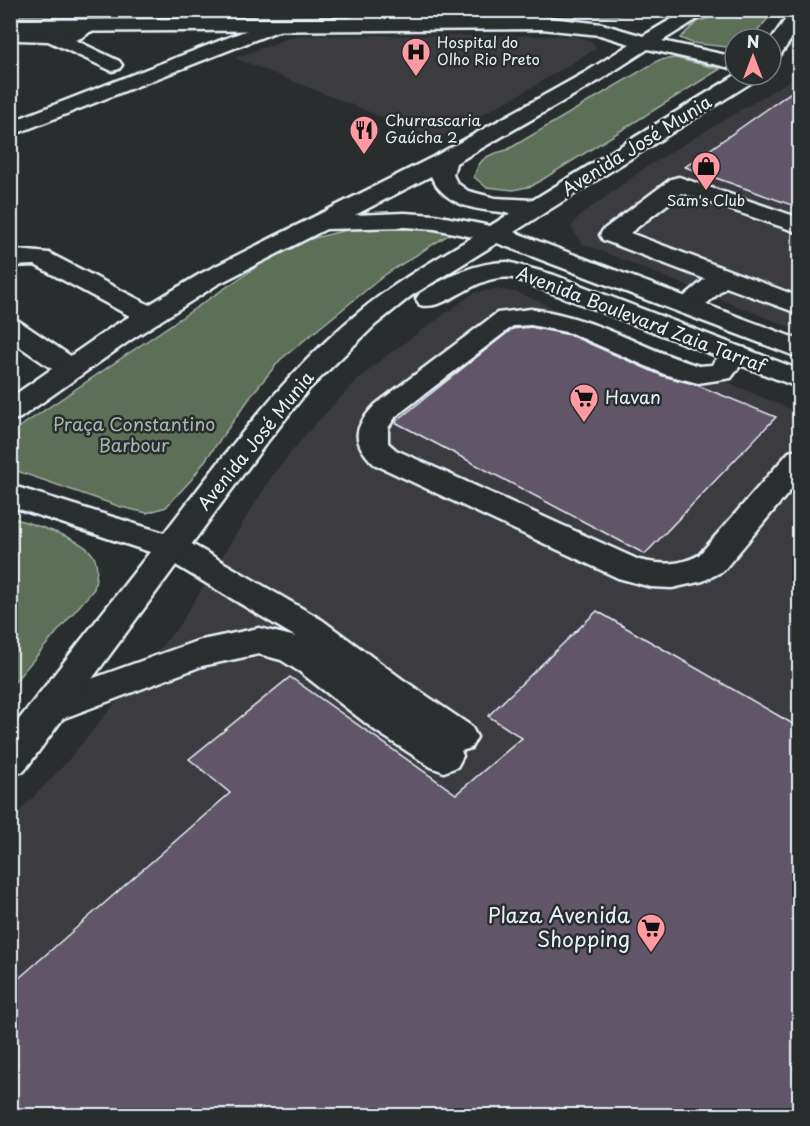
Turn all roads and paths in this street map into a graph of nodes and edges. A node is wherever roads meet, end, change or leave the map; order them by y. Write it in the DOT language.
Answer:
graph roads {
  1 [pos="303,10"];
  2 [pos="346,10"];
  3 [pos="703,10"];
  4 [pos="800,13"];
  5 [pos="415,22"];
  6 [pos="276,25"];
  7 [pos="13,26"];
  8 [pos="85,26"];
  9 [pos="54,36"];
  10 [pos="783,37"];
  11 [pos="647,43"];
  12 [pos="800,49"];
  13 [pos="783,57"];
  14 [pos="723,60"];
  15 [pos="110,64"];
  16 [pos="731,87"];
  17 [pos="10,130"];
  18 [pos="445,160"];
  19 [pos="542,206"];
  20 [pos="309,226"];
  21 [pos="800,226"];
  22 [pos="496,234"];
  23 [pos="10,259"];
  24 [pos="723,278"];
  25 [pos="687,305"];
  26 [pos="800,306"];
  27 [pos="150,316"];
  28 [pos="10,327"];
  29 [pos="800,350"];
  30 [pos="735,354"];
  31 [pos="324,360"];
  32 [pos="71,369"];
  33 [pos="800,380"];
  34 [pos="10,412"];
  35 [pos="800,459"];
  36 [pos="10,495"];
  37 [pos="171,547"];
  38 [pos="51,708"];
  39 [pos="10,760"];
  1 -- 6 [label="main road"];
  2 -- 5 [label="main road"];
  3 -- 11 [label="main road"];
  4 -- 10 [label="main road"];
  5 -- 6 [label="main road"];
  5 -- 11 [label="main road"];
  6 -- 8 [label="main road"];
  6 -- 17 [label="main road"];
  7 -- 8 [label="main road"];
  7 -- 9 [label="main road"];
  8 -- 9 [label="main road"];
  9 -- 15 [label="main road"];
  11 -- 14 [label="main road"];
  11 -- 18 [label="main road"];
  12 -- 13 [label="main road"];
  16 -- 19 [label="main road, Avenida José Munia"];
  18 -- 19 [label="main road"];
  18 -- 20 [label="main road"];
  19 -- 22 [label="main road, Avenida José Munia"];
  20 -- 22 [label="main road, Avenida Boulevard Zaia Tarraf"];
  20 -- 27 [label="main road"];
  21 -- 24 [label="main road"];
  22 -- 25 [label="main road, Avenida Boulevard Zaia Tarraf"];
  22 -- 31 [label="main road, Avenida José Munia"];
  23 -- 27 [label="main road"];
  24 -- 25 [label="main road"];
  24 -- 26 [label="main road"];
  25 -- 29 [label="main road, Avenida Boulevard Zaia Tarraf"];
  27 -- 32 [label="main road"];
  28 -- 32 [label="main road"];
  30 -- 31 [label="main road, Avenida Boulevard Zaia Tarraf"];
  30 -- 33 [label="main road, Avenida Boulevard Zaia Tarraf"];
  30 -- 35 [label="main road"];
  31 -- 37 [label="main road, Avenida José Munia"];
  32 -- 34 [label="main road"];
  36 -- 37 [label="main road"];
  37 -- 38 [label="main road, Avenida José Munia"];
  37 -- 38 [label="main road"];
  38 -- 39 [label="main road, Avenida José Munia"];
}
